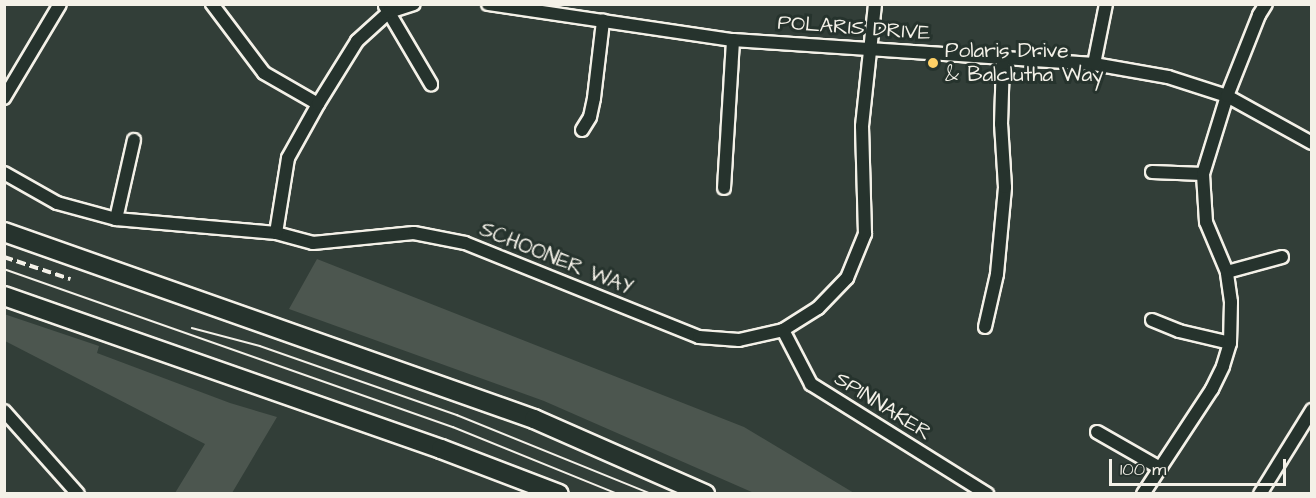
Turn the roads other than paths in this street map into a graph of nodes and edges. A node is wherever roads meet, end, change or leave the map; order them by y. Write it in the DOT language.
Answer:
graph roads {
  1 [pos="60,4"];
  2 [pos="212,4"];
  3 [pos="414,4"];
  4 [pos="875,4"];
  5 [pos="1106,4"];
  6 [pos="1266,4"];
  7 [pos="495,5"];
  8 [pos="387,8"];
  9 [pos="603,21"];
  10 [pos="733,40"];
  11 [pos="870,48"];
  12 [pos="1003,59"];
  13 [pos="1094,64"];
  14 [pos="431,84"];
  15 [pos="1227,96"];
  16 [pos="4,99"];
  17 [pos="318,104"];
  18 [pos="582,130"];
  19 [pos="134,140"];
  20 [pos="1311,143"];
  21 [pos="1152,172"];
  22 [pos="4,173"];
  23 [pos="1203,174"];
  24 [pos="724,188"];
  25 [pos="116,219"];
  26 [pos="4,232"];
  27 [pos="276,233"];
  28 [pos="1282,257"];
  29 [pos="1227,272"];
  30 [pos="4,296"];
  31 [pos="1152,320"];
  32 [pos="985,327"];
  33 [pos="783,330"];
  34 [pos="1230,343"];
  35 [pos="1311,410"];
  36 [pos="4,411"];
  37 [pos="1097,432"];
  38 [pos="1160,468"];
  39 [pos="78,494"];
  40 [pos="559,494"];
  41 [pos="705,494"];
  42 [pos="987,494"];
  43 [pos="1143,494"];
  44 [pos="1260,494"];
  1 -- 16 [label="street"];
  2 -- 17 [label="street"];
  3 -- 8 [label="street"];
  4 -- 11 [label="street, SCHOONER WAY"];
  5 -- 13 [label="street"];
  6 -- 15 [label="street"];
  7 -- 9 [label="street, POLARIS DRIVE"];
  8 -- 14 [label="street"];
  8 -- 17 [label="street"];
  9 -- 10 [label="street, POLARIS DRIVE"];
  9 -- 18 [label="street"];
  10 -- 11 [label="street, POLARIS DRIVE"];
  10 -- 24 [label="street"];
  11 -- 12 [label="street, POLARIS DRIVE"];
  11 -- 33 [label="street, SCHOONER WAY"];
  12 -- 13 [label="street, POLARIS DRIVE"];
  12 -- 32 [label="street"];
  13 -- 15 [label="street, POLARIS DRIVE"];
  15 -- 20 [label="street, POLARIS DRIVE"];
  15 -- 23 [label="street"];
  17 -- 27 [label="street"];
  19 -- 25 [label="street"];
  21 -- 23 [label="street"];
  22 -- 25 [label="street, SCHOONER WAY"];
  23 -- 29 [label="street"];
  25 -- 27 [label="street, SCHOONER WAY"];
  26 -- 41 [label="highway"];
  27 -- 33 [label="street, SCHOONER WAY"];
  28 -- 29 [label="street"];
  29 -- 34 [label="street"];
  30 -- 40 [label="highway"];
  31 -- 34 [label="street"];
  33 -- 42 [label="street, SPINNAKER"];
  34 -- 38 [label="street"];
  35 -- 44 [label="street"];
  36 -- 39 [label="street"];
  37 -- 38 [label="street"];
  38 -- 43 [label="street"];
}
